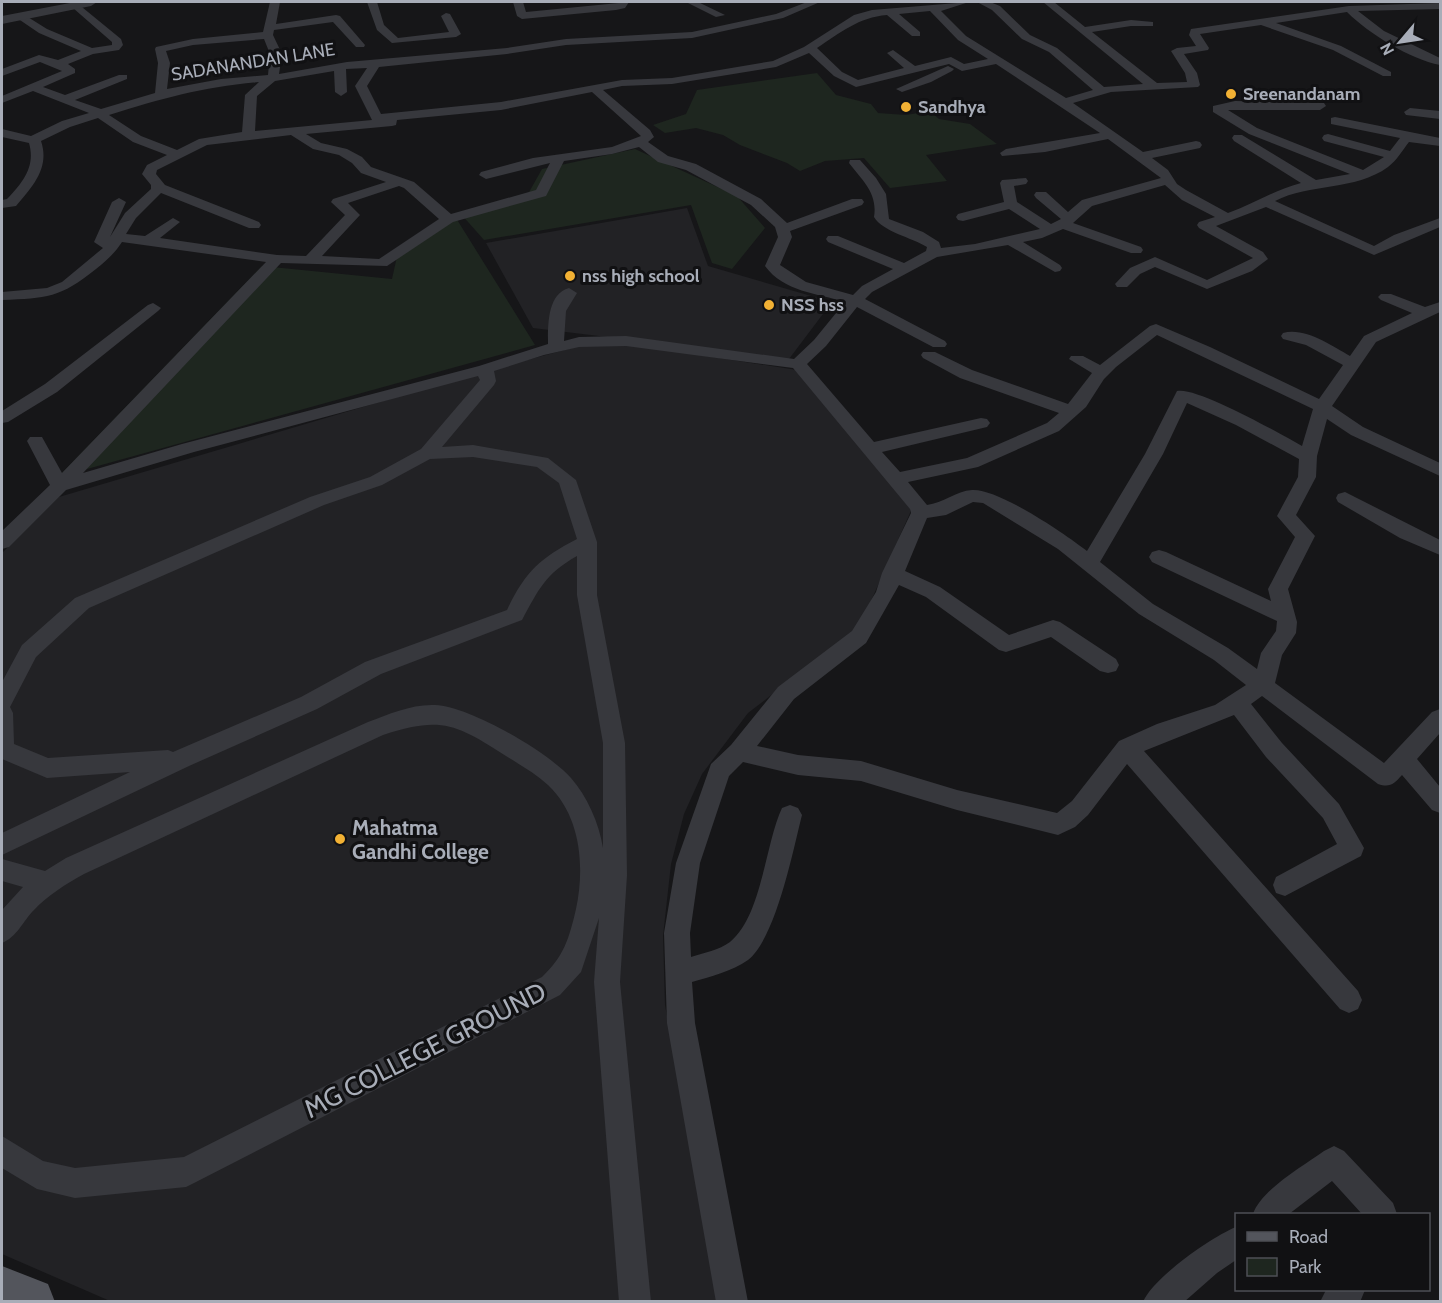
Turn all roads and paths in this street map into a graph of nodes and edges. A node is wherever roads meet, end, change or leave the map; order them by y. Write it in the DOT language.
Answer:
graph roads {
  1 [pos="91,2"];
  2 [pos="372,2"];
  3 [pos="518,2"];
  4 [pos="624,2"];
  5 [pos="691,2"];
  6 [pos="815,2"];
  7 [pos="870,2"];
  8 [pos="964,2"];
  9 [pos="982,2"];
  10 [pos="1048,2"];
  11 [pos="1350,5"];
  12 [pos="77,6"];
  13 [pos="1440,6"];
  14 [pos="277,8"];
  15 [pos="934,8"];
  16 [pos="888,12"];
  17 [pos="720,15"];
  18 [pos="19,16"];
  19 [pos="446,16"];
  20 [pos="2,20"];
  21 [pos="1262,22"];
  22 [pos="1149,24"];
  23 [pos="1085,30"];
  24 [pos="269,32"];
  25 [pos="916,34"];
  26 [pos="360,45"];
  27 [pos="810,48"];
  28 [pos="91,51"];
  29 [pos="893,53"];
  30 [pos="997,61"];
  31 [pos="1440,62"];
  32 [pos="59,64"];
  33 [pos="375,64"];
  34 [pos="340,67"];
  35 [pos="962,68"];
  36 [pos="912,69"];
  37 [pos="2,73"];
  38 [pos="1387,74"];
  39 [pos="123,77"];
  40 [pos="273,77"];
  41 [pos="33,87"];
  42 [pos="1154,87"];
  43 [pos="594,88"];
  44 [pos="902,89"];
  45 [pos="1101,91"];
  46 [pos="341,92"];
  47 [pos="160,95"];
  48 [pos="66,99"];
  49 [pos="2,100"];
  50 [pos="1064,102"];
  51 [pos="1320,105"];
  52 [pos="1410,112"];
  53 [pos="99,113"];
  54 [pos="417,115"];
  55 [pos="1440,115"];
  56 [pos="1335,121"];
  57 [pos="295,132"];
  58 [pos="2,133"];
  59 [pos="1108,135"];
  60 [pos="248,136"];
  61 [pos="1414,137"];
  62 [pos="1238,138"];
  63 [pos="1328,138"];
  64 [pos="34,139"];
  65 [pos="640,142"];
  66 [pos="1440,142"];
  67 [pos="1196,145"];
  68 [pos="1006,153"];
  69 [pos="177,155"];
  70 [pos="1140,156"];
  71 [pos="1393,156"];
  72 [pos="559,158"];
  73 [pos="855,163"];
  74 [pos="486,175"];
  75 [pos="1364,175"];
  76 [pos="1168,180"];
  77 [pos="400,181"];
  78 [pos="1021,181"];
  79 [pos="1314,185"];
  80 [pos="158,187"];
  81 [pos="1041,195"];
  82 [pos="1264,201"];
  83 [pos="119,202"];
  84 [pos="857,202"];
  85 [pos="2,204"];
  86 [pos="1011,204"];
  87 [pos="963,217"];
  88 [pos="1226,217"];
  89 [pos="448,219"];
  90 [pos="173,222"];
  91 [pos="1440,222"];
  92 [pos="1061,224"];
  93 [pos="254,225"];
  94 [pos="783,229"];
  95 [pos="833,239"];
  96 [pos="149,240"];
  97 [pos="116,241"];
  98 [pos="1011,241"];
  99 [pos="1136,250"];
  100 [pos="933,253"];
  101 [pos="278,259"];
  102 [pos="311,259"];
  103 [pos="1055,268"];
  104 [pos="905,270"];
  105 [pos="1122,284"];
  106 [pos="1440,291"];
  107 [pos="569,293"];
  108 [pos="2,296"];
  109 [pos="1440,296"];
  110 [pos="1386,297"];
  111 [pos="855,301"];
  112 [pos="1440,306"];
  113 [pos="153,308"];
  114 [pos="1425,314"];
  115 [pos="1288,336"];
  116 [pos="556,347"];
  117 [pos="1077,359"];
  118 [pos="1352,363"];
  119 [pos="798,364"];
  120 [pos="485,369"];
  121 [pos="1102,372"];
  122 [pos="1322,407"];
  123 [pos="1070,411"];
  124 [pos="2,418"];
  125 [pos="981,423"];
  126 [pos="36,441"];
  127 [pos="870,449"];
  128 [pos="428,453"];
  129 [pos="1308,456"];
  130 [pos="1440,470"];
  131 [pos="896,479"];
  132 [pos="60,486"];
  133 [pos="1345,498"];
  134 [pos="920,513"];
  135 [pos="2,542"];
  136 [pos="586,542"];
  137 [pos="1440,548"];
  138 [pos="1159,557"];
  139 [pos="1089,564"];
  140 [pos="892,573"];
  141 [pos="1284,616"];
  142 [pos="1108,665"];
  143 [pos="1264,684"];
  144 [pos="2,701"];
  145 [pos="1237,702"];
  146 [pos="2,713"];
  147 [pos="1440,718"];
  148 [pos="1127,748"];
  149 [pos="739,753"];
  150 [pos="181,759"];
  151 [pos="1403,759"];
  152 [pos="1440,803"];
  153 [pos="790,815"];
  154 [pos="2,844"];
  155 [pos="2,870"];
  156 [pos="45,882"];
  157 [pos="1285,885"];
  158 [pos="2,931"];
  159 [pos="679,974"];
  160 [pos="1348,1000"];
  161 [pos="2,1151"];
  162 [pos="1270,1213"];
  163 [pos="1380,1213"];
  164 [pos="1235,1243"];
  165 [pos="2,1290"];
  166 [pos="30,1302"];
  167 [pos="634,1302"];
  168 [pos="732,1302"];
  169 [pos="1159,1302"];
  1 -- 12 [label="street"];
  2 -- 19 [label="street"];
  3 -- 4 [label="street"];
  5 -- 17 [label="street"];
  6 -- 33 [label="street, SADANANDAN LANE"];
  7 -- 16 [label="street"];
  8 -- 15 [label="street"];
  9 -- 45 [label="street"];
  10 -- 23 [label="street"];
  11 -- 13 [label="street"];
  11 -- 21 [label="street"];
  11 -- 31 [label="street"];
  12 -- 18 [label="street"];
  12 -- 28 [label="street"];
  14 -- 24 [label="street"];
  15 -- 16 [label="street"];
  15 -- 30 [label="street"];
  16 -- 25 [label="street"];
  16 -- 27 [label="street"];
  18 -- 20 [label="street"];
  18 -- 28 [label="street"];
  21 -- 38 [label="street"];
  21 -- 42 [label="street"];
  22 -- 23 [label="street"];
  23 -- 42 [label="street"];
  24 -- 26 [label="street"];
  24 -- 40 [label="street"];
  24 -- 47 [label="street"];
  27 -- 36 [label="street"];
  27 -- 43 [label="street"];
  28 -- 32 [label="street"];
  29 -- 36 [label="street"];
  30 -- 35 [label="street"];
  30 -- 50 [label="street"];
  32 -- 37 [label="street"];
  32 -- 41 [label="street"];
  33 -- 34 [label="street, SADANANDAN LANE"];
  33 -- 54 [label="street"];
  34 -- 40 [label="street, SADANANDAN LANE"];
  34 -- 46 [label="street"];
  35 -- 36 [label="street"];
  35 -- 44 [label="street"];
  39 -- 48 [label="street"];
  40 -- 47 [label="street, SADANANDAN LANE"];
  40 -- 60 [label="street"];
  41 -- 48 [label="street"];
  41 -- 49 [label="street"];
  42 -- 45 [label="street"];
  43 -- 54 [label="street"];
  43 -- 65 [label="street"];
  45 -- 50 [label="street"];
  47 -- 53 [label="street, SADANANDAN LANE"];
  48 -- 53 [label="street"];
  50 -- 59 [label="street"];
  51 -- 75 [label="street"];
  52 -- 55 [label="street"];
  53 -- 64 [label="street, SADANANDAN LANE"];
  53 -- 69 [label="street"];
  54 -- 57 [label="street"];
  56 -- 61 [label="street"];
  57 -- 60 [label="street"];
  57 -- 77 [label="street"];
  58 -- 64 [label="street"];
  59 -- 68 [label="street"];
  59 -- 70 [label="street"];
  60 -- 69 [label="street"];
  61 -- 66 [label="street"];
  61 -- 71 [label="street"];
  62 -- 79 [label="street"];
  63 -- 71 [label="street"];
  64 -- 85 [label="street"];
  65 -- 72 [label="street"];
  65 -- 94 [label="street"];
  67 -- 70 [label="street"];
  69 -- 80 [label="street"];
  70 -- 76 [label="street"];
  71 -- 75 [label="street"];
  72 -- 74 [label="street"];
  72 -- 89 [label="street"];
  73 -- 100 [label="street"];
  75 -- 79 [label="street"];
  76 -- 88 [label="street"];
  76 -- 92 [label="street"];
  77 -- 89 [label="street"];
  77 -- 102 [label="street"];
  78 -- 86 [label="street"];
  79 -- 82 [label="street"];
  80 -- 93 [label="street"];
  80 -- 97 [label="street"];
  81 -- 92 [label="street"];
  82 -- 88 [label="street"];
  82 -- 91 [label="street"];
  83 -- 97 [label="street"];
  84 -- 94 [label="street"];
  86 -- 87 [label="street"];
  86 -- 92 [label="street"];
  88 -- 105 [label="street"];
  89 -- 102 [label="street"];
  90 -- 96 [label="street"];
  92 -- 98 [label="street"];
  92 -- 99 [label="street"];
  94 -- 111 [label="street"];
  95 -- 104 [label="street"];
  96 -- 97 [label="street"];
  96 -- 101 [label="street"];
  97 -- 108 [label="street"];
  98 -- 100 [label="street"];
  98 -- 103 [label="street"];
  100 -- 104 [label="street"];
  101 -- 102 [label="street"];
  101 -- 132 [label="street"];
  104 -- 111 [label="street"];
  106 -- 109 [label="street"];
  107 -- 116 [label="street"];
  110 -- 114 [label="street"];
  111 -- 119 [label="street"];
  111 -- 123 [label="street"];
  112 -- 114 [label="street"];
  113 -- 124 [label="street"];
  114 -- 118 [label="street"];
  115 -- 118 [label="street"];
  116 -- 119 [label="street"];
  116 -- 120 [label="street"];
  117 -- 121 [label="street"];
  118 -- 122 [label="street"];
  119 -- 127 [label="street"];
  120 -- 128 [label="street"];
  120 -- 132 [label="street"];
  121 -- 122 [label="street"];
  121 -- 123 [label="street"];
  122 -- 129 [label="street"];
  122 -- 130 [label="street"];
  123 -- 131 [label="street"];
  125 -- 127 [label="street"];
  126 -- 132 [label="street"];
  127 -- 131 [label="street"];
  128 -- 136 [label="street"];
  128 -- 144 [label="street"];
  129 -- 139 [label="street"];
  129 -- 141 [label="street"];
  131 -- 134 [label="street"];
  132 -- 135 [label="street"];
  133 -- 137 [label="street"];
  134 -- 139 [label="street"];
  134 -- 140 [label="street"];
  136 -- 150 [label="street"];
  136 -- 167 [label="street"];
  138 -- 141 [label="street"];
  139 -- 143 [label="street"];
  140 -- 142 [label="street"];
  140 -- 149 [label="street"];
  141 -- 143 [label="street"];
  143 -- 145 [label="street"];
  143 -- 151 [label="street"];
  145 -- 148 [label="street"];
  145 -- 157 [label="street"];
  146 -- 150 [label="street"];
  147 -- 151 [label="street"];
  148 -- 149 [label="street"];
  148 -- 160 [label="street"];
  149 -- 159 [label="street"];
  150 -- 154 [label="street"];
  151 -- 152 [label="street"];
  153 -- 159 [label="street"];
  155 -- 156 [label="street"];
  156 -- 158 [label="street, MG COLLEGE GROUND"];
  156 -- 161 [label="street, MG COLLEGE GROUND"];
  159 -- 168 [label="street"];
  162 -- 163 [label="street"];
  164 -- 169 [label="street"];
  165 -- 166 [label="main road"];
}
